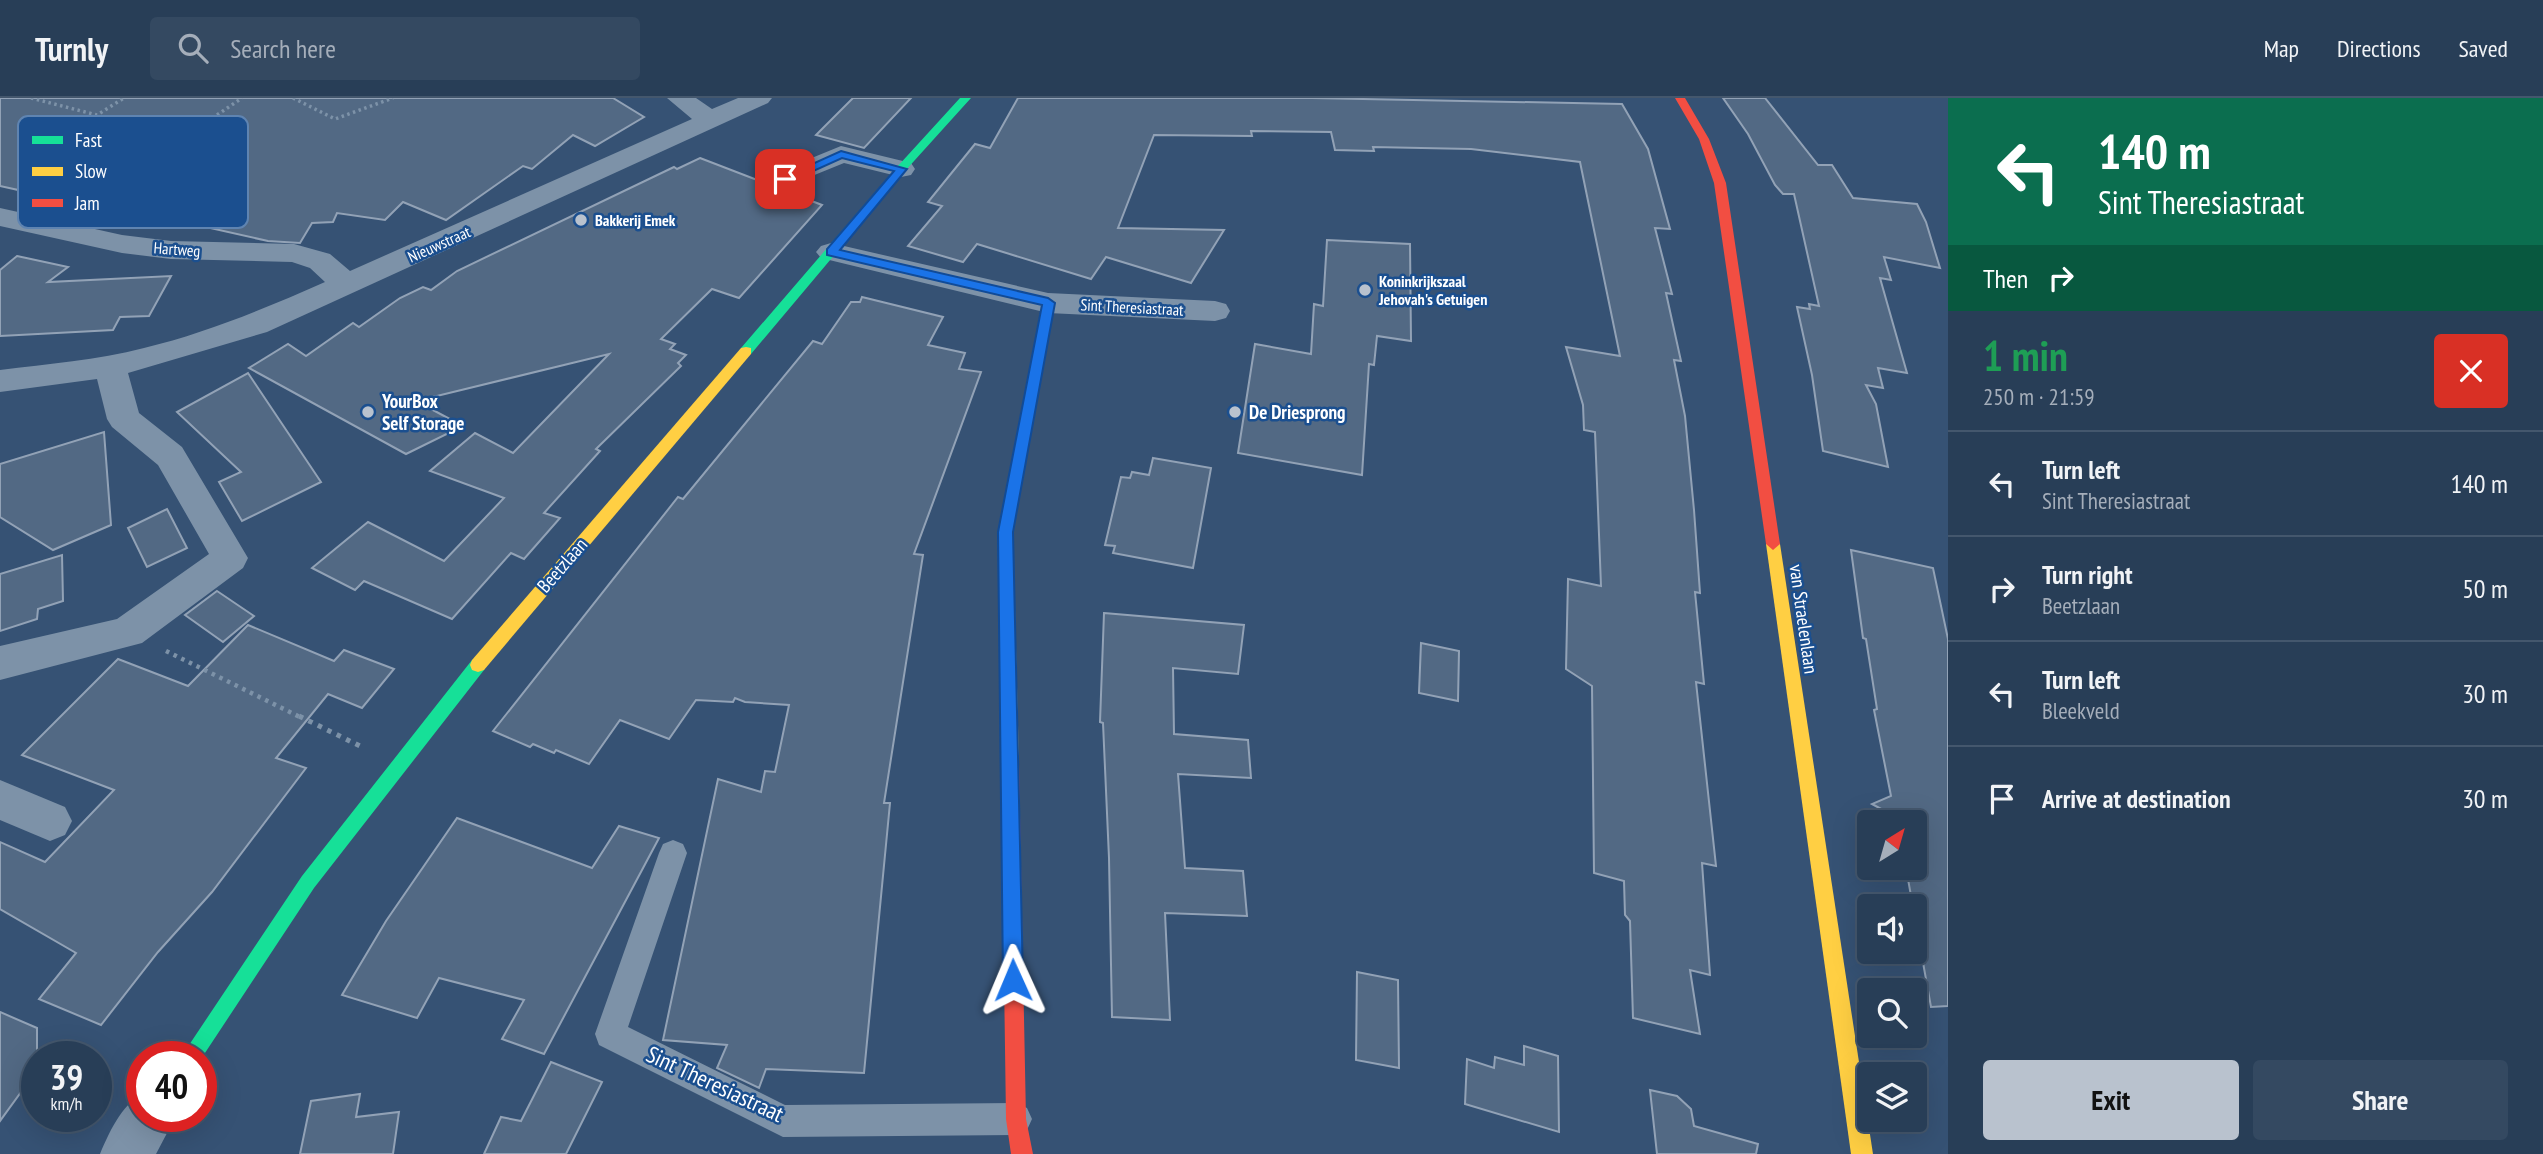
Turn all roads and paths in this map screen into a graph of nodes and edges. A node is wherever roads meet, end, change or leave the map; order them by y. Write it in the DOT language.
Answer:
graph roads {
  1 [pos="32,98"];
  2 [pos="124,98"];
  3 [pos="242,98"];
  4 [pos="293,98"];
  5 [pos="393,98"];
  6 [pos="680,98"];
  7 [pos="759,98"];
  8 [pos="966,98"];
  9 [pos="1680,98"];
  10 [pos="216,116"];
  11 [pos="710,120"];
  12 [pos="901,169"];
  13 [pos="785,179"];
  14 [pos="0,217"];
  15 [pos="18,221"];
  16 [pos="51,228"];
  17 [pos="831,252"];
  18 [pos="348,285"];
  19 [pos="1048,303"];
  20 [pos="1215,311"];
  21 [pos="110,365"];
  22 [pos="0,381"];
  23 [pos="128,632"];
  24 [pos="0,663"];
  25 [pos="398,765"];
  26 [pos="0,799"];
  27 [pos="50,821"];
  28 [pos="673,853"];
  29 [pos="202,1041"];
  30 [pos="1016,1119"];
  31 [pos="140,1132"];
  32 [pos="126,1154"];
  33 [pos="1022,1154"];
  34 [pos="1862,1154"];
  1 -- 2 [label="path"];
  3 -- 10 [label="path"];
  4 -- 5 [label="path"];
  6 -- 11 [label="street"];
  7 -- 11 [label="street, Nieuwstraat"];
  8 -- 12 [label="street, Beetzlaan"];
  9 -- 34 [label="street, van Straelenlaan"];
  11 -- 18 [label="street, Nieuwstraat"];
  12 -- 13 [label="street"];
  12 -- 17 [label="street, Beetzlaan"];
  14 -- 15 [label="street, Hartweg"];
  16 -- 18 [label="street, Hartweg"];
  17 -- 19 [label="street, Sint Theresiastraat"];
  17 -- 25 [label="street, Beetzlaan"];
  18 -- 21 [label="street, Nieuwstraat"];
  19 -- 20 [label="street, Sint Theresiastraat"];
  19 -- 30 [label="street"];
  21 -- 22 [label="street, Nieuwstraat"];
  21 -- 23 [label="street"];
  23 -- 24 [label="street"];
  23 -- 25 [label="path"];
  25 -- 29 [label="street, Beetzlaan"];
  26 -- 27 [label="street"];
  28 -- 30 [label="lane, Sint Theresiastraat"];
  30 -- 33 [label="street"];
  31 -- 32 [label="street"];
}
